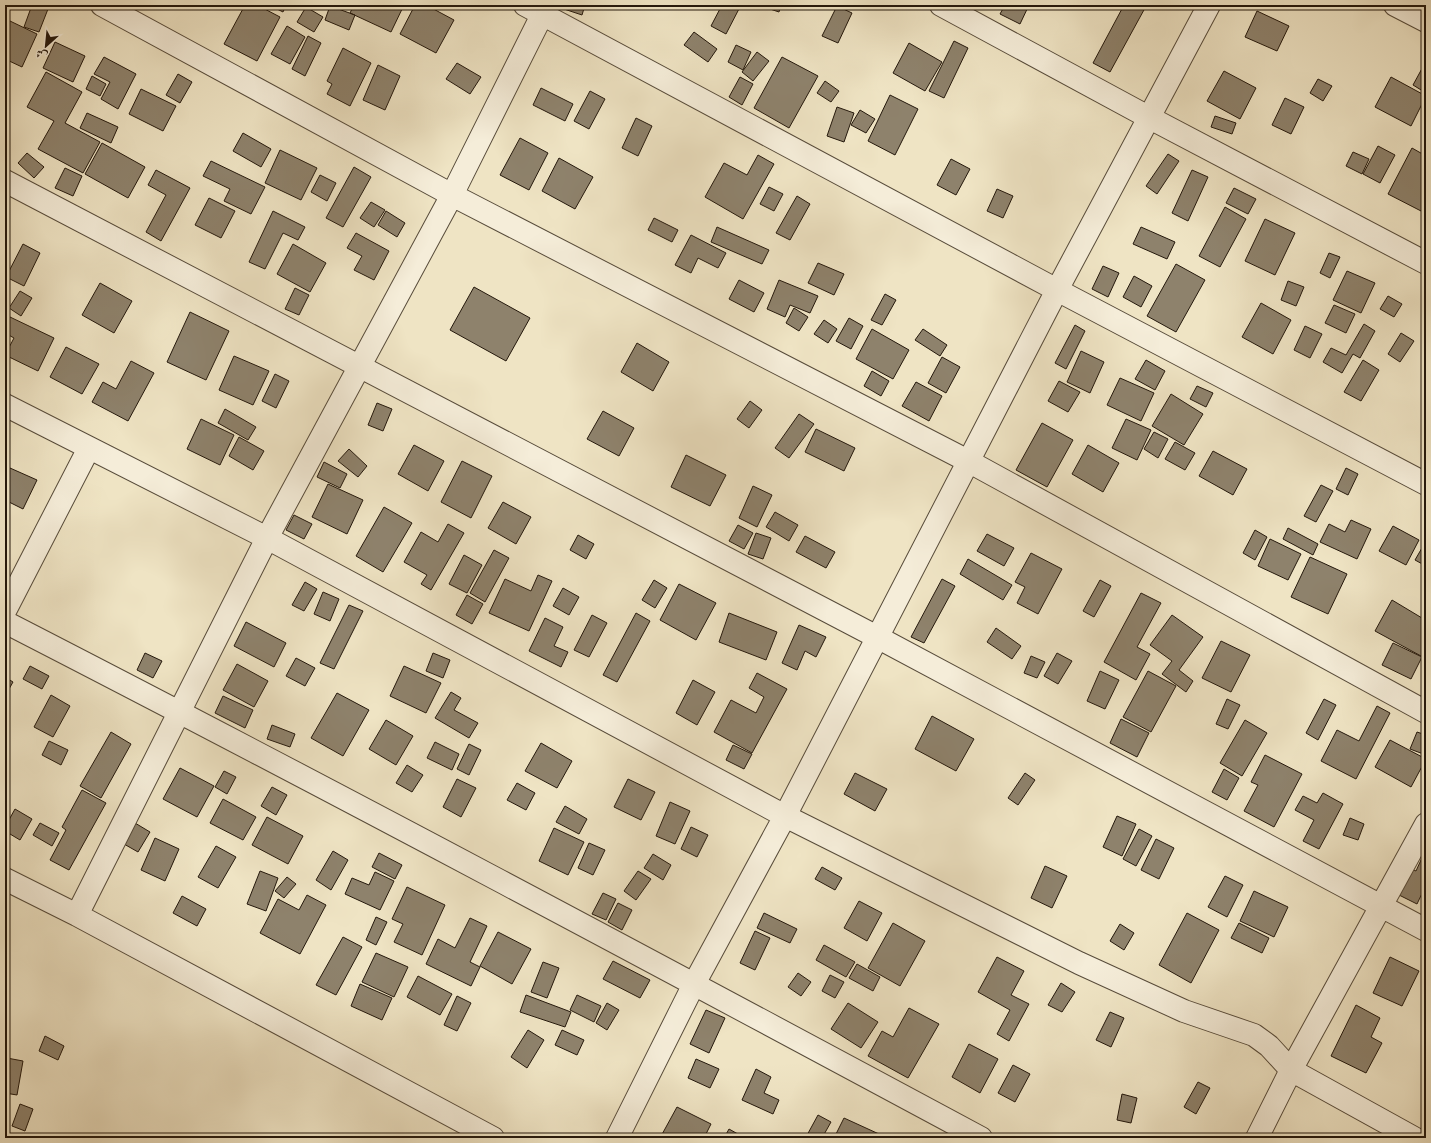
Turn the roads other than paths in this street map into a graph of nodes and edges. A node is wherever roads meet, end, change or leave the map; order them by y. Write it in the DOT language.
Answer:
graph roads {
  1 [pos="102,5"];
  2 [pos="941,5"];
  3 [pos="1209,5"];
  4 [pos="1395,5"];
  5 [pos="538,8"];
  6 [pos="1426,21"];
  7 [pos="1150,118"];
  8 [pos="5,181"];
  9 [pos="452,195"];
  10 [pos="1426,263"];
  11 [pos="1057,290"];
  12 [pos="361,366"];
  13 [pos="5,405"];
  14 [pos="89,448"];
  15 [pos="968,461"];
  16 [pos="1426,484"];
  17 [pos="267,538"];
  18 [pos="5,611"];
  19 [pos="5,622"];
  20 [pos="877,637"];
  21 [pos="179,711"];
  22 [pos="1426,712"];
  23 [pos="785,816"];
  24 [pos="1426,824"];
  25 [pos="5,879"];
  26 [pos="1382,906"];
  27 [pos="77,915"];
  28 [pos="1426,930"];
  29 [pos="694,984"];
  30 [pos="1291,1070"];
  31 [pos="493,1138"];
  32 [pos="617,1138"];
  33 [pos="981,1138"];
  34 [pos="1257,1138"];
  35 [pos="1414,1138"];
  1 -- 9 [label="street"];
  2 -- 7 [label="street"];
  3 -- 7 [label="street"];
  4 -- 6 [label="street"];
  5 -- 9 [label="street"];
  5 -- 11 [label="street"];
  7 -- 10 [label="street"];
  7 -- 11 [label="street"];
  8 -- 12 [label="street"];
  9 -- 12 [label="street"];
  9 -- 15 [label="street"];
  11 -- 15 [label="street"];
  11 -- 16 [label="street"];
  12 -- 17 [label="street"];
  12 -- 20 [label="street"];
  13 -- 14 [label="street"];
  14 -- 17 [label="street"];
  14 -- 18 [label="street"];
  15 -- 20 [label="street"];
  15 -- 22 [label="street"];
  17 -- 21 [label="street"];
  17 -- 23 [label="street"];
  19 -- 21 [label="street"];
  20 -- 23 [label="street"];
  20 -- 26 [label="street"];
  21 -- 27 [label="street"];
  21 -- 29 [label="street"];
  23 -- 29 [label="street"];
  23 -- 30 [label="street"];
  24 -- 26 [label="street"];
  25 -- 27 [label="street"];
  26 -- 28 [label="street"];
  26 -- 30 [label="street"];
  27 -- 31 [label="street"];
  29 -- 32 [label="street"];
  29 -- 33 [label="street"];
  30 -- 34 [label="street"];
  30 -- 35 [label="street"];
}
